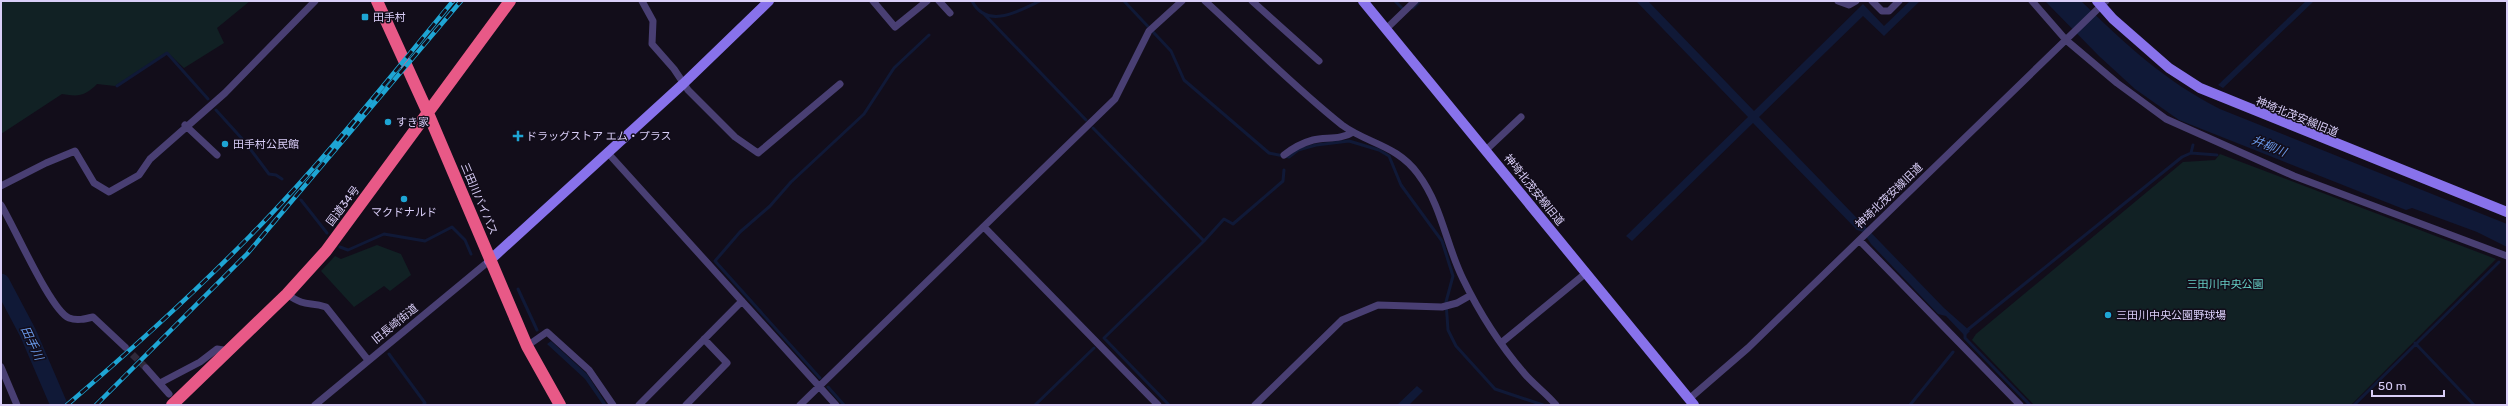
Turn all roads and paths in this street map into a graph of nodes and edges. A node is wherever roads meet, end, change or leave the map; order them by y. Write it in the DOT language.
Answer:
graph roads {
  1 [pos="314,1"];
  2 [pos="376,1"];
  3 [pos="510,1"];
  4 [pos="642,1"];
  5 [pos="769,1"];
  6 [pos="873,1"];
  7 [pos="927,1"];
  8 [pos="939,1"];
  9 [pos="1182,1"];
  10 [pos="1205,1"];
  11 [pos="1252,1"];
  12 [pos="1363,1"];
  13 [pos="1416,1"];
  14 [pos="1838,1"];
  15 [pos="1856,1"];
  16 [pos="1872,1"];
  17 [pos="1899,1"];
  18 [pos="2032,1"];
  19 [pos="2100,4"];
  20 [pos="950,13"];
  21 [pos="1386,29"];
  22 [pos="2069,37"];
  23 [pos="1319,61"];
  24 [pos="683,84"];
  25 [pos="840,84"];
  26 [pos="428,113"];
  27 [pos="1521,117"];
  28 [pos="185,125"];
  29 [pos="1353,132"];
  30 [pos="1486,150"];
  31 [pos="607,152"];
  32 [pos="217,155"];
  33 [pos="1284,155"];
  34 [pos="1,186"];
  35 [pos="1,205"];
  36 [pos="2507,212"];
  37 [pos="984,227"];
  38 [pos="1865,236"];
  39 [pos="2507,256"];
  40 [pos="489,261"];
  41 [pos="1586,273"];
  42 [pos="287,294"];
  43 [pos="1471,295"];
  44 [pos="742,301"];
  45 [pos="704,339"];
  46 [pos="1501,343"];
  47 [pos="527,346"];
  48 [pos="125,347"];
  49 [pos="230,351"];
  50 [pos="368,360"];
  51 [pos="1,367"];
  52 [pos="146,368"];
  53 [pos="160,383"];
  54 [pos="820,387"];
  55 [pos="171,400"];
  56 [pos="1691,402"];
  57 [pos="16,405"];
  58 [pos="315,405"];
  59 [pos="560,405"];
  60 [pos="613,405"];
  61 [pos="639,405"];
  62 [pos="686,405"];
  63 [pos="800,405"];
  64 [pos="836,405"];
  65 [pos="1158,405"];
  66 [pos="1255,405"];
  67 [pos="1556,405"];
  68 [pos="2020,405"];
  1 -- 28 [label="street"];
  2 -- 26 [label="highway, 三田川バイパス"];
  3 -- 26 [label="highway, 国道34号"];
  4 -- 24 [label="street"];
  5 -- 24 [label="street"];
  6 -- 7 [label="street"];
  8 -- 20 [label="street"];
  9 -- 37 [label="street"];
  10 -- 29 [label="street"];
  11 -- 23 [label="street"];
  12 -- 21 [label="street, 神埼北茂安線旧道"];
  13 -- 21 [label="street"];
  14 -- 15 [label="street"];
  16 -- 17 [label="street"];
  18 -- 22 [label="street"];
  19 -- 22 [label="street, 神埼北茂安線旧道"];
  19 -- 36 [label="street, 神埼北茂安線旧道"];
  21 -- 30 [label="street, 神埼北茂安線旧道"];
  22 -- 38 [label="street, 神埼北茂安線旧道"];
  22 -- 39 [label="street"];
  24 -- 25 [label="street"];
  24 -- 31 [label="street"];
  26 -- 40 [label="highway, 三田川バイパス"];
  26 -- 42 [label="highway, 国道34号"];
  27 -- 30 [label="street"];
  28 -- 32 [label="street"];
  28 -- 34 [label="street"];
  29 -- 33 [label="street"];
  29 -- 43 [label="street"];
  30 -- 41 [label="street, 神埼北茂安線旧道"];
  31 -- 40 [label="street"];
  31 -- 44 [label="street"];
  35 -- 48 [label="street"];
  37 -- 54 [label="street"];
  37 -- 65 [label="street"];
  38 -- 56 [label="street, 神埼北茂安線旧道"];
  38 -- 68 [label="street"];
  40 -- 47 [label="highway, 三田川バイパス"];
  40 -- 50 [label="street, 旧長崎街道"];
  41 -- 46 [label="street"];
  41 -- 56 [label="street, 神埼北茂安線旧道"];
  42 -- 49 [label="highway, 国道34号"];
  42 -- 50 [label="street"];
  43 -- 46 [label="street"];
  43 -- 66 [label="street"];
  44 -- 45 [label="street"];
  44 -- 54 [label="street"];
  45 -- 61 [label="street"];
  45 -- 62 [label="street"];
  46 -- 67 [label="street"];
  47 -- 59 [label="highway, 三田川バイパス"];
  47 -- 60 [label="street"];
  49 -- 53 [label="street"];
  49 -- 55 [label="highway, 国道34号"];
  50 -- 58 [label="street, 旧長崎街道"];
  51 -- 57 [label="street"];
  52 -- 53 [label="street"];
  53 -- 55 [label="street"];
  54 -- 63 [label="street"];
  54 -- 64 [label="street"];
}
